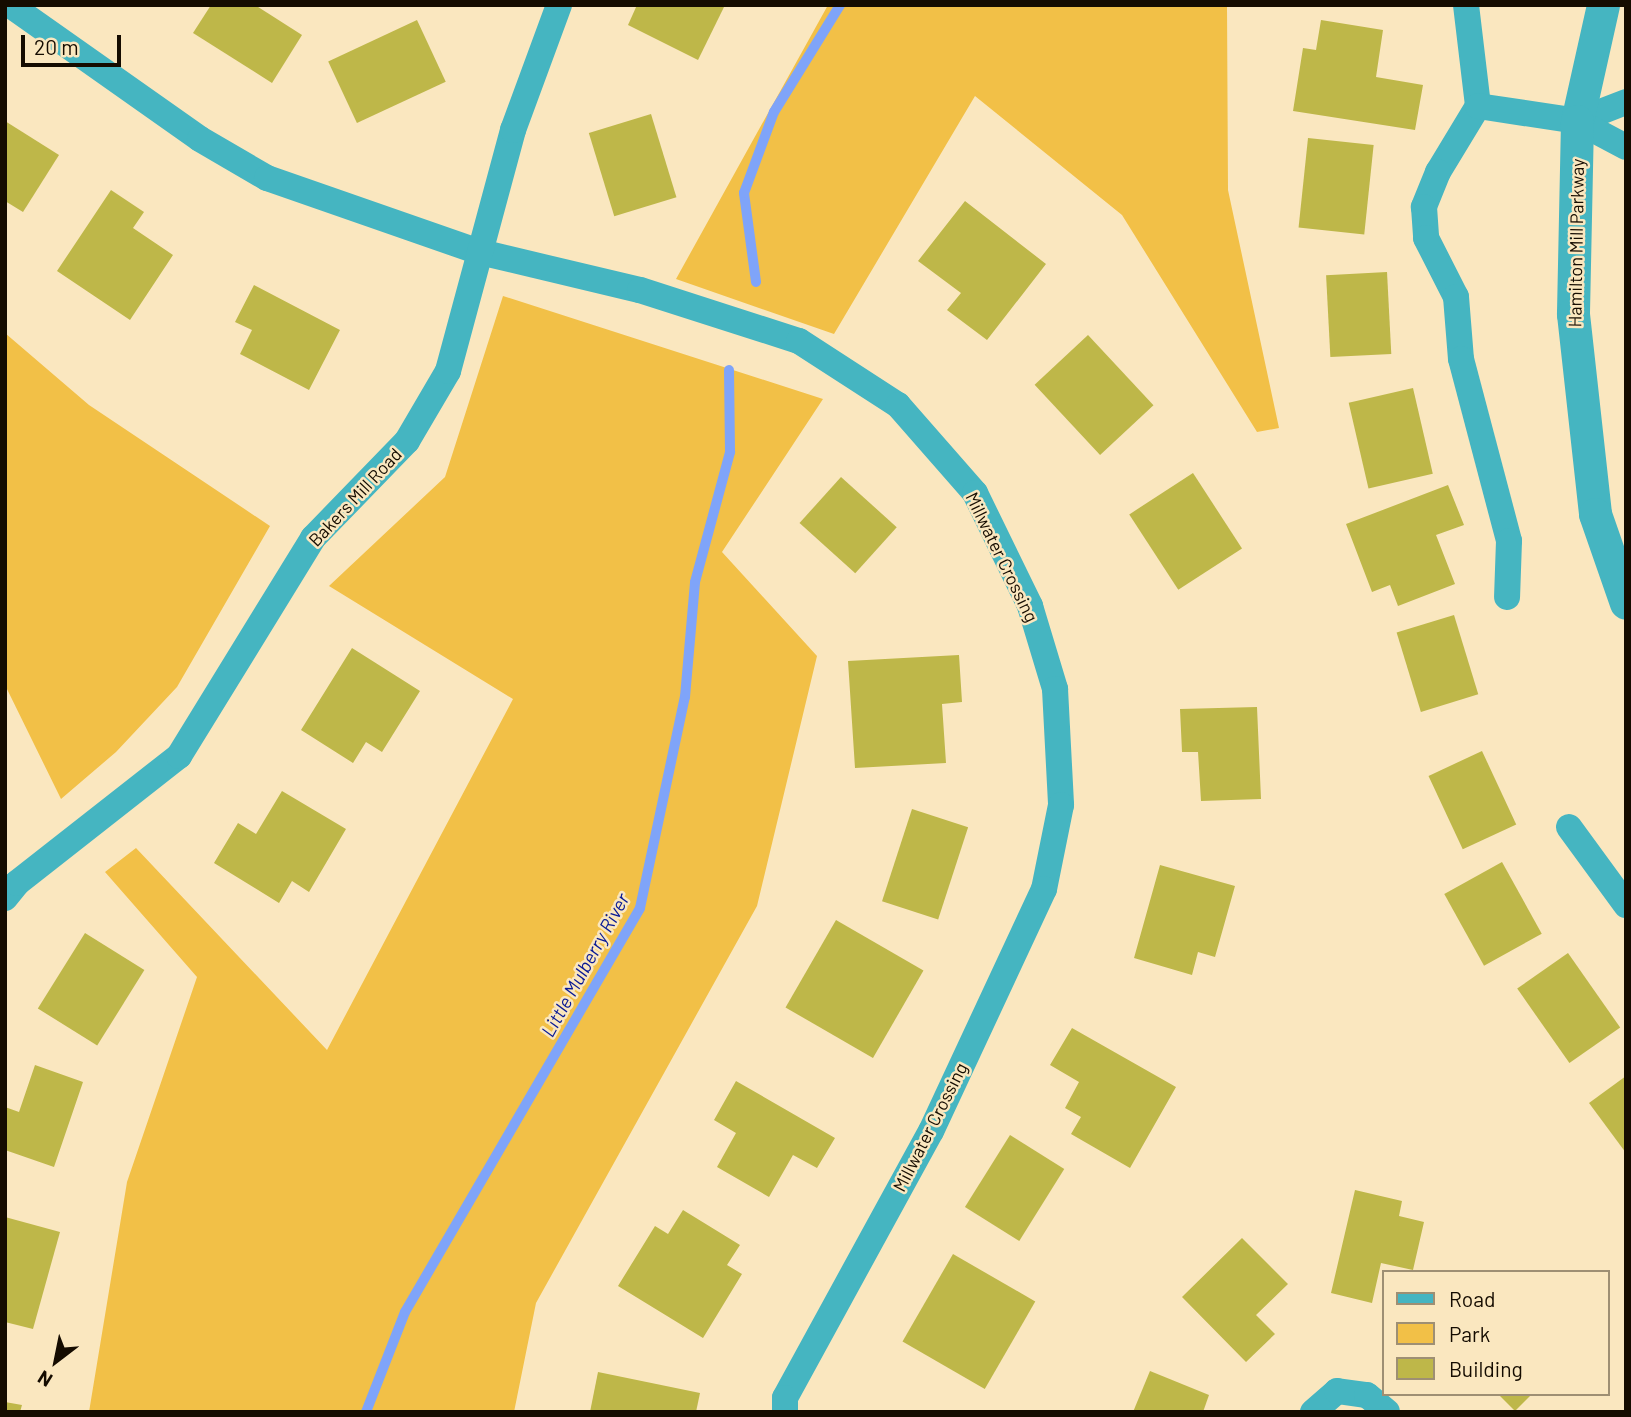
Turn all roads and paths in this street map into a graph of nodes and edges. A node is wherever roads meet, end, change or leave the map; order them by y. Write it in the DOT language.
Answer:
graph roads {
  1 [pos="10,5"];
  2 [pos="559,5"];
  3 [pos="1466,5"];
  4 [pos="1604,5"];
  5 [pos="1626,102"];
  6 [pos="1478,106"];
  7 [pos="1577,121"];
  8 [pos="1626,147"];
  9 [pos="480,252"];
  10 [pos="1507,597"];
  11 [pos="1626,603"];
  12 [pos="1569,827"];
  13 [pos="5,898"];
  14 [pos="1626,905"];
  15 [pos="785,1412"];
  16 [pos="1312,1412"];
  17 [pos="1387,1412"];
  1 -- 9 [label="street, Millwater Crossing"];
  2 -- 9 [label="street, Bakers Mill Road"];
  3 -- 6 [label="street"];
  4 -- 7 [label="street, Hamilton Mill Parkway"];
  5 -- 7 [label="street"];
  6 -- 7 [label="street"];
  6 -- 10 [label="street"];
  7 -- 8 [label="street"];
  7 -- 11 [label="street, Hamilton Mill Parkway"];
  9 -- 13 [label="street, Bakers Mill Road"];
  9 -- 15 [label="street, Millwater Crossing"];
  12 -- 14 [label="street"];
  16 -- 17 [label="street"];
}
